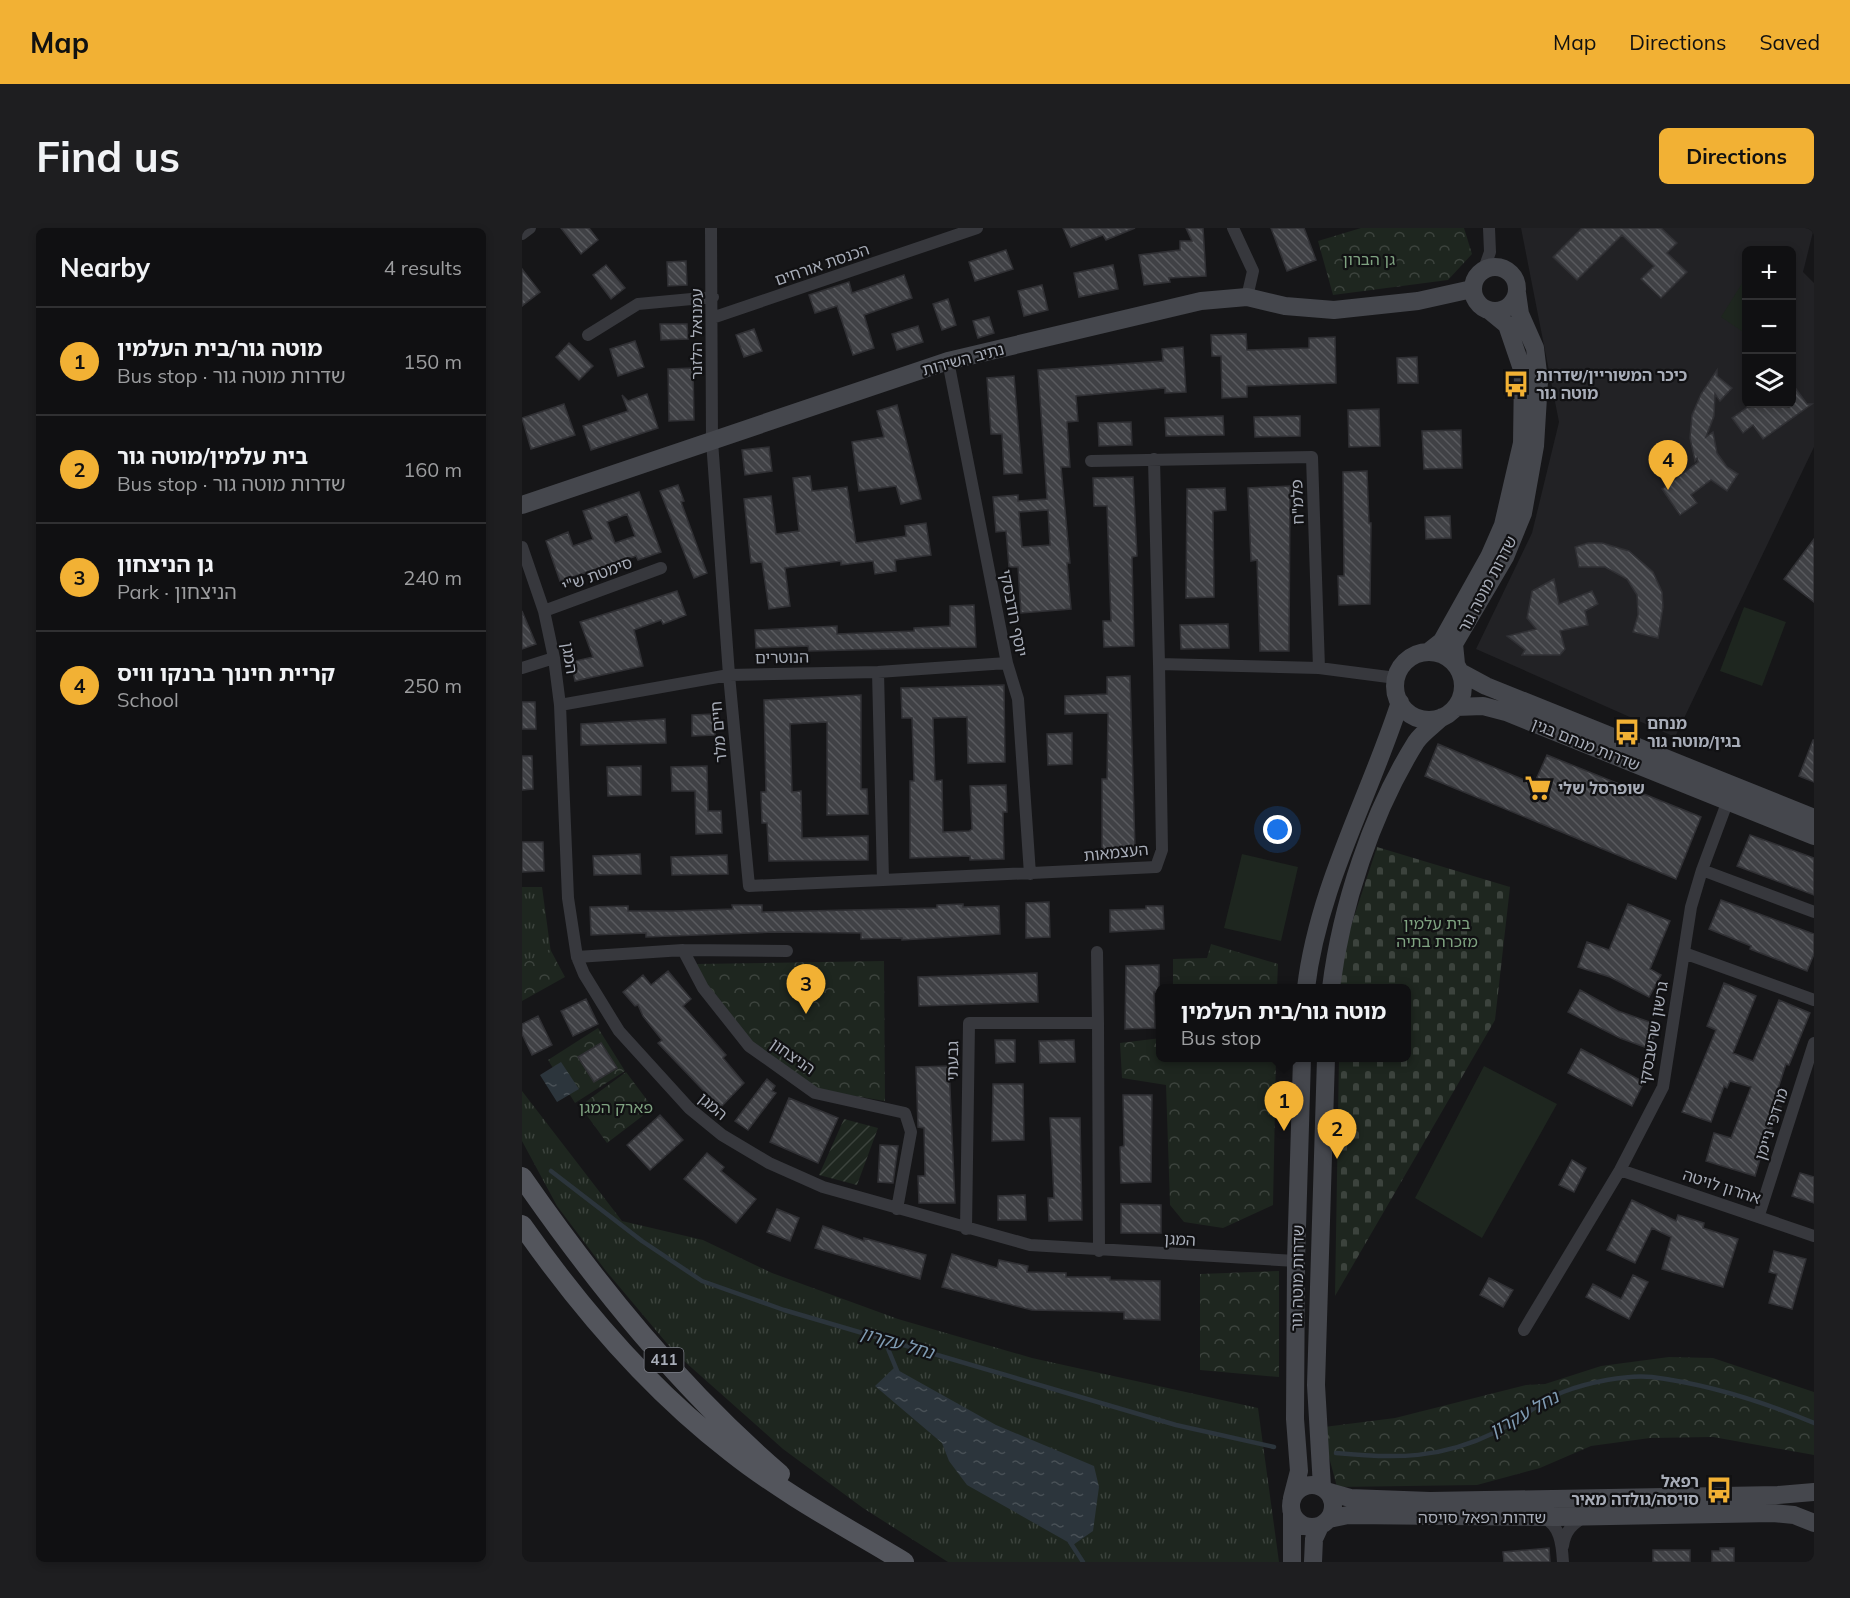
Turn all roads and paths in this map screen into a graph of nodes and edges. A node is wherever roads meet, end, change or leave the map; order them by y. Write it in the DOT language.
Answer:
graph roads {
  1 [pos="530,228"];
  2 [pos="711,228"];
  3 [pos="977,228"];
  4 [pos="1233,228"];
  5 [pos="1489,228"];
  6 [pos="522,234"];
  7 [pos="1484,269"];
  8 [pos="1517,293"];
  9 [pos="713,297"];
  10 [pos="1246,297"];
  11 [pos="1480,300"];
  12 [pos="712,318"];
  13 [pos="588,335"];
  14 [pos="948,361"];
  15 [pos="712,441"];
  16 [pos="1154,459"];
  17 [pos="1090,461"];
  18 [pos="522,505"];
  19 [pos="522,547"];
  20 [pos="662,568"];
  21 [pos="544,611"];
  22 [pos="1428,652"];
  23 [pos="554,658"];
  24 [pos="1007,663"];
  25 [pos="1158,664"];
  26 [pos="522,668"];
  27 [pos="1319,668"];
  28 [pos="1458,668"];
  29 [pos="878,672"];
  30 [pos="729,675"];
  31 [pos="1396,678"];
  32 [pos="1400,702"];
  33 [pos="560,705"];
  34 [pos="1449,712"];
  35 [pos="1730,793"];
  36 [pos="1814,818"];
  37 [pos="1814,836"];
  38 [pos="1701,870"];
  39 [pos="1030,874"];
  40 [pos="884,880"];
  41 [pos="1814,912"];
  42 [pos="684,950"];
  43 [pos="787,951"];
  44 [pos="1097,952"];
  45 [pos="1684,953"];
  46 [pos="577,957"];
  47 [pos="1306,984"];
  48 [pos="1332,984"];
  49 [pos="1814,1000"];
  50 [pos="1098,1023"];
  51 [pos="1814,1043"];
  52 [pos="1302,1062"];
  53 [pos="1326,1062"];
  54 [pos="1620,1170"];
  55 [pos="522,1177"];
  56 [pos="897,1209"];
  57 [pos="1759,1215"];
  58 [pos="522,1225"];
  59 [pos="966,1229"];
  60 [pos="1814,1236"];
  61 [pos="1099,1251"];
  62 [pos="1296,1261"];
  63 [pos="1524,1330"];
  64 [pos="1326,1489"];
  65 [pos="1814,1492"];
  66 [pos="1293,1506"];
  67 [pos="1542,1517"];
  68 [pos="1584,1517"];
  69 [pos="832,1518"];
  70 [pos="1325,1522"];
  71 [pos="1814,1523"];
  72 [pos="1562,1556"];
  73 [pos="904,1562"];
  74 [pos="1292,1562"];
  75 [pos="1313,1562"];
  1 -- 6 [label="street"];
  2 -- 9 [label="street, עמנואל הלזנר"];
  3 -- 12 [label="street, הכנסת אורחים"];
  4 -- 10 [label="street"];
  5 -- 7 [label="street"];
  7 -- 8 [label="street"];
  7 -- 11 [label="street"];
  8 -- 11 [label="street"];
  8 -- 28 [label="street, שדרות מוטה גור"];
  9 -- 12 [label="street, עמנואל הלזנר"];
  9 -- 13 [label="street"];
  10 -- 11 [label="street, נתיב השירות"];
  10 -- 14 [label="street, נתיב השירות"];
  11 -- 22 [label="street, שדרות מוטה גור"];
  12 -- 15 [label="street, עמנואל הלזנר"];
  14 -- 15 [label="street, נתיב השירות"];
  14 -- 24 [label="street, יוסף רודבסקי"];
  15 -- 18 [label="street, נתיב השירות"];
  15 -- 30 [label="street, חיים מלר"];
  16 -- 17 [label="street, פלמ\"ח"];
  16 -- 25 [label="street"];
  16 -- 27 [label="street, פלמ\"ח"];
  19 -- 21 [label="street, המגן"];
  20 -- 21 [label="street, סימטת ש\"י"];
  21 -- 23 [label="street, המגן"];
  22 -- 28 [label="street"];
  22 -- 31 [label="street"];
  23 -- 26 [label="street"];
  23 -- 33 [label="street, המגן"];
  24 -- 29 [label="street, הנוטרים"];
  24 -- 39 [label="street, יוסף רודבסקי"];
  25 -- 27 [label="street"];
  25 -- 39 [label="street, העצמאות"];
  27 -- 31 [label="street"];
  28 -- 34 [label="street"];
  28 -- 35 [label="street, שדרות מנחם בגין"];
  29 -- 30 [label="street, הנוטרים"];
  29 -- 40 [label="street"];
  30 -- 33 [label="street, הנוטרים"];
  30 -- 40 [label="street, חיים מלר"];
  31 -- 32 [label="street"];
  32 -- 34 [label="street"];
  32 -- 47 [label="street"];
  33 -- 46 [label="street, המגן"];
  34 -- 35 [label="street, שדרות מנחם בגין"];
  34 -- 48 [label="street"];
  35 -- 36 [label="street, שדרות מנחם בגין"];
  35 -- 37 [label="street, שדרות מנחם בגין"];
  35 -- 38 [label="street, גרשון שרשבסקי"];
  38 -- 41 [label="street"];
  38 -- 45 [label="street, גרשון שרשבסקי"];
  39 -- 40 [label="street, העצמאות"];
  42 -- 43 [label="street"];
  42 -- 46 [label="street"];
  42 -- 56 [label="street, הניצחון"];
  44 -- 50 [label="street"];
  45 -- 49 [label="street"];
  45 -- 54 [label="street, גרשון שרשבסקי"];
  46 -- 56 [label="street, המגן"];
  50 -- 59 [label="street, גבעתי"];
  50 -- 61 [label="street"];
  51 -- 57 [label="street, מרדכי ניימן"];
  52 -- 62 [label="street, שדרות מוטה גור"];
  53 -- 64 [label="street, שדרות מוטה גור"];
  54 -- 57 [label="street, אהרון לויטה"];
  54 -- 63 [label="street, גרשון שרשבסקי"];
  55 -- 69 [label="main road, 411"];
  56 -- 59 [label="street, המגן"];
  57 -- 60 [label="street, אהרון לויטה"];
  58 -- 69 [label="main road, 411"];
  59 -- 61 [label="street, המגן"];
  61 -- 62 [label="street, המגן"];
  62 -- 66 [label="street, שדרות מוטה גור"];
  64 -- 65 [label="street, שדרות רפאל סויסה"];
  64 -- 66 [label="street"];
  64 -- 70 [label="street"];
  66 -- 70 [label="street"];
  66 -- 74 [label="street, שדרות מוטה גור"];
  67 -- 68 [label="street, שדרות רפאל סויסה"];
  67 -- 70 [label="street, שדרות רפאל סויסה"];
  67 -- 72 [label="street"];
  68 -- 71 [label="street, שדרות רפאל סויסה"];
  68 -- 72 [label="street"];
  69 -- 73 [label="main road, 411"];
  70 -- 75 [label="street"];
}
